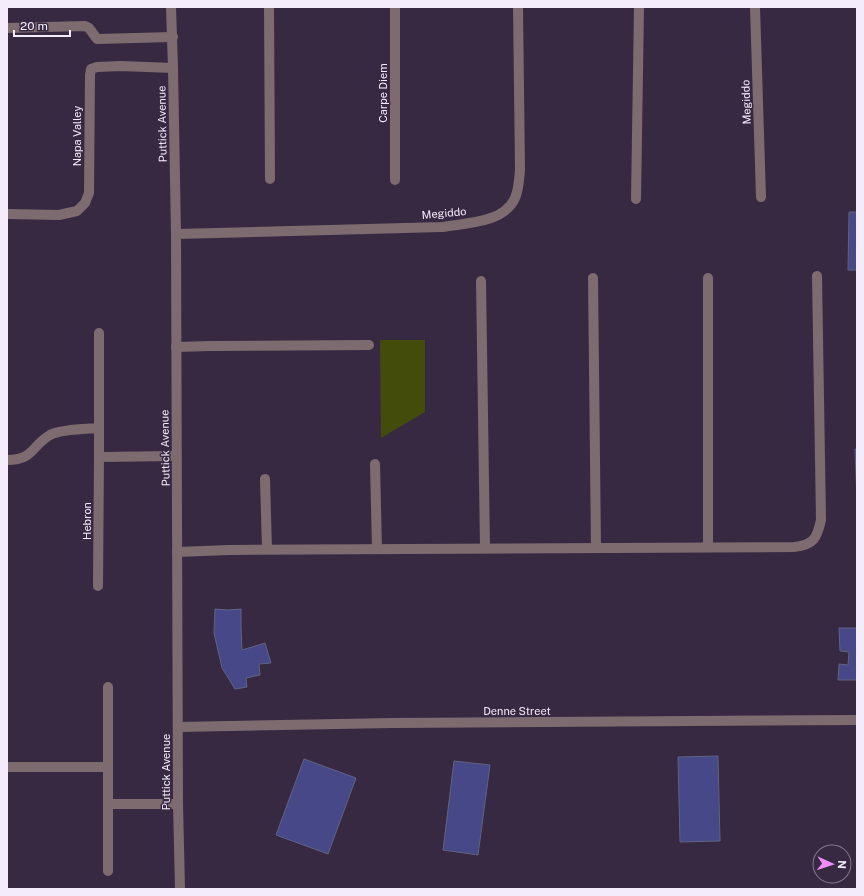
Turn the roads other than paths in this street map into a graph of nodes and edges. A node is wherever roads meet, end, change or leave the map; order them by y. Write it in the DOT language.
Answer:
graph roads {
  1 [pos="172,7"];
  2 [pos="269,7"];
  3 [pos="395,7"];
  4 [pos="518,7"];
  5 [pos="639,7"];
  6 [pos="755,7"];
  7 [pos="7,28"];
  8 [pos="173,37"];
  9 [pos="174,68"];
  10 [pos="270,179"];
  11 [pos="395,180"];
  12 [pos="761,197"];
  13 [pos="636,199"];
  14 [pos="7,214"];
  15 [pos="176,234"];
  16 [pos="817,276"];
  17 [pos="593,278"];
  18 [pos="708,278"];
  19 [pos="481,281"];
  20 [pos="99,334"];
  21 [pos="369,345"];
  22 [pos="176,347"];
  23 [pos="99,428"];
  24 [pos="176,456"];
  25 [pos="99,457"];
  26 [pos="7,460"];
  27 [pos="375,464"];
  28 [pos="265,479"];
  29 [pos="596,547"];
  30 [pos="708,547"];
  31 [pos="485,548"];
  32 [pos="267,549"];
  33 [pos="377,549"];
  34 [pos="177,552"];
  35 [pos="98,586"];
  36 [pos="108,687"];
  37 [pos="857,720"];
  38 [pos="178,727"];
  39 [pos="7,767"];
  40 [pos="108,767"];
  41 [pos="108,804"];
  42 [pos="178,804"];
  43 [pos="108,871"];
  44 [pos="180,889"];
  1 -- 8 [label="street, Puttick Avenue"];
  2 -- 10 [label="street"];
  3 -- 11 [label="street, Carpe Diem"];
  4 -- 15 [label="street, Megiddo"];
  5 -- 13 [label="street"];
  6 -- 12 [label="street, Megiddo"];
  7 -- 8 [label="street"];
  8 -- 9 [label="street, Puttick Avenue"];
  9 -- 14 [label="street, Napa Valley"];
  9 -- 15 [label="street, Puttick Avenue"];
  15 -- 22 [label="street, Puttick Avenue"];
  16 -- 30 [label="street"];
  17 -- 29 [label="street"];
  18 -- 30 [label="street"];
  19 -- 31 [label="street"];
  20 -- 23 [label="street, Hebron"];
  21 -- 22 [label="street"];
  22 -- 24 [label="street, Puttick Avenue"];
  23 -- 25 [label="street, Hebron"];
  23 -- 26 [label="street"];
  24 -- 25 [label="street"];
  24 -- 34 [label="street, Puttick Avenue"];
  25 -- 35 [label="street, Hebron"];
  27 -- 33 [label="street"];
  28 -- 32 [label="street"];
  29 -- 30 [label="street"];
  29 -- 31 [label="street"];
  31 -- 33 [label="street"];
  32 -- 33 [label="street"];
  32 -- 34 [label="street"];
  34 -- 38 [label="street, Puttick Avenue"];
  36 -- 40 [label="street"];
  37 -- 38 [label="street, Denne Street"];
  38 -- 42 [label="street, Puttick Avenue"];
  39 -- 40 [label="street"];
  40 -- 41 [label="street"];
  41 -- 42 [label="street"];
  41 -- 43 [label="street"];
  42 -- 44 [label="street, Puttick Avenue"];
}
